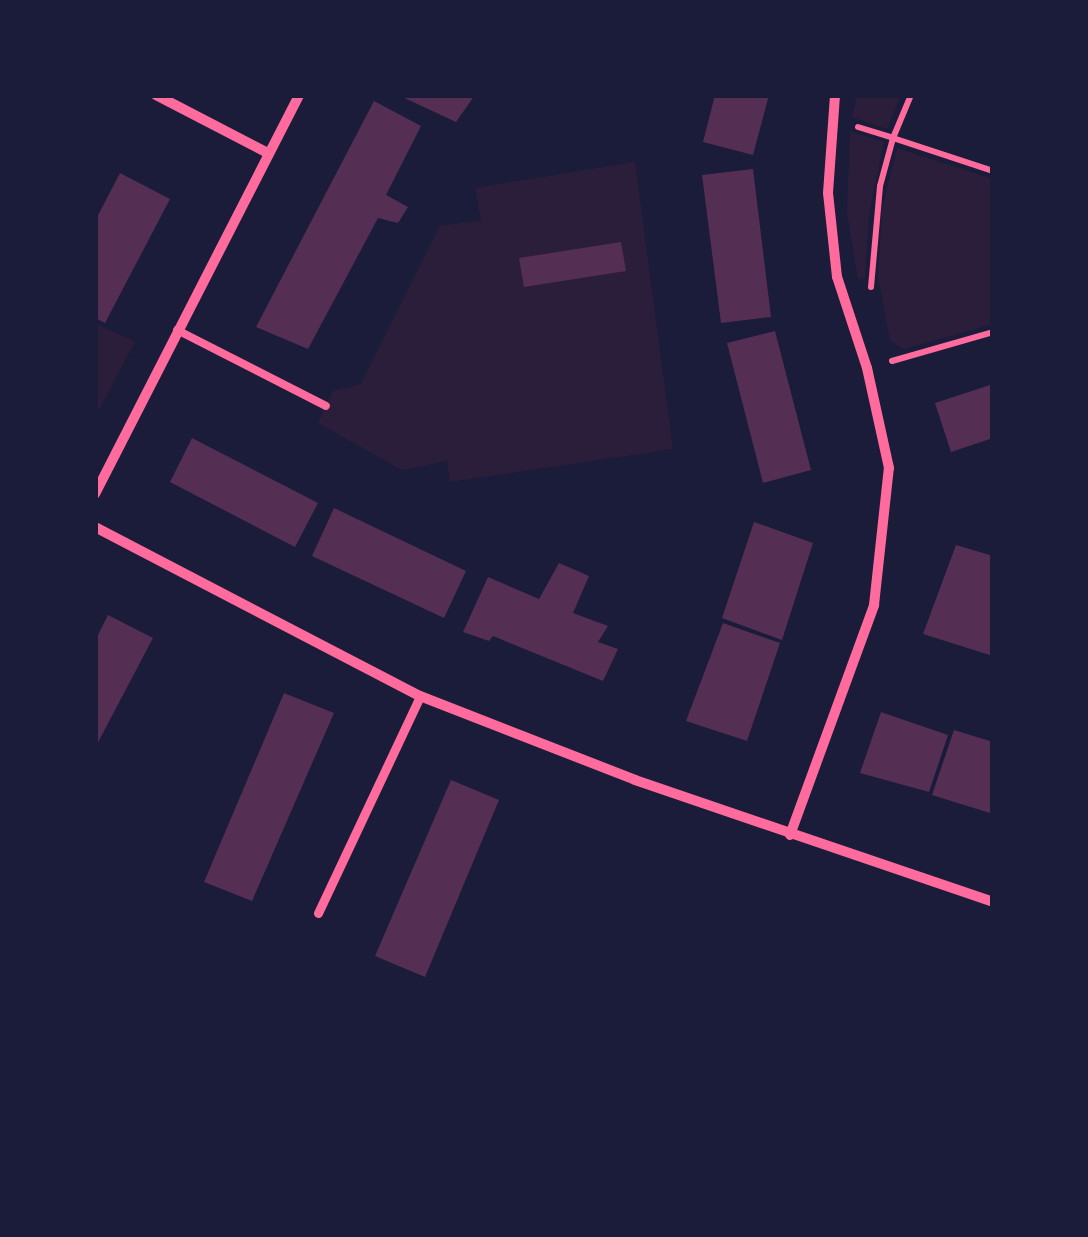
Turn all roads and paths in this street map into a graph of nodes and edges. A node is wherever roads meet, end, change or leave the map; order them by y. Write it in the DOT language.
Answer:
graph roads {
  1 [pos="156,95"];
  2 [pos="299,95"];
  3 [pos="835,95"];
  4 [pos="911,95"];
  5 [pos="830,118"];
  6 [pos="893,138"];
  7 [pos="268,154"];
  8 [pos="993,171"];
  9 [pos="846,299"];
  10 [pos="176,330"];
  11 [pos="993,332"];
  12 [pos="867,368"];
  13 [pos="326,406"];
  14 [pos="95,494"];
  15 [pos="95,527"];
  16 [pos="420,696"];
  17 [pos="790,834"];
  18 [pos="993,902"];
  19 [pos="318,913"];
  1 -- 7 [label="street"];
  2 -- 7 [label="street"];
  3 -- 5 [label="street"];
  4 -- 6 [label="path"];
  5 -- 6 [label="path"];
  5 -- 9 [label="street"];
  6 -- 8 [label="path"];
  6 -- 9 [label="path"];
  7 -- 10 [label="street"];
  9 -- 12 [label="street"];
  10 -- 13 [label="lane"];
  10 -- 14 [label="street"];
  11 -- 12 [label="path"];
  12 -- 17 [label="street"];
  15 -- 16 [label="street"];
  16 -- 17 [label="street"];
  16 -- 19 [label="street"];
  17 -- 18 [label="street"];
}
